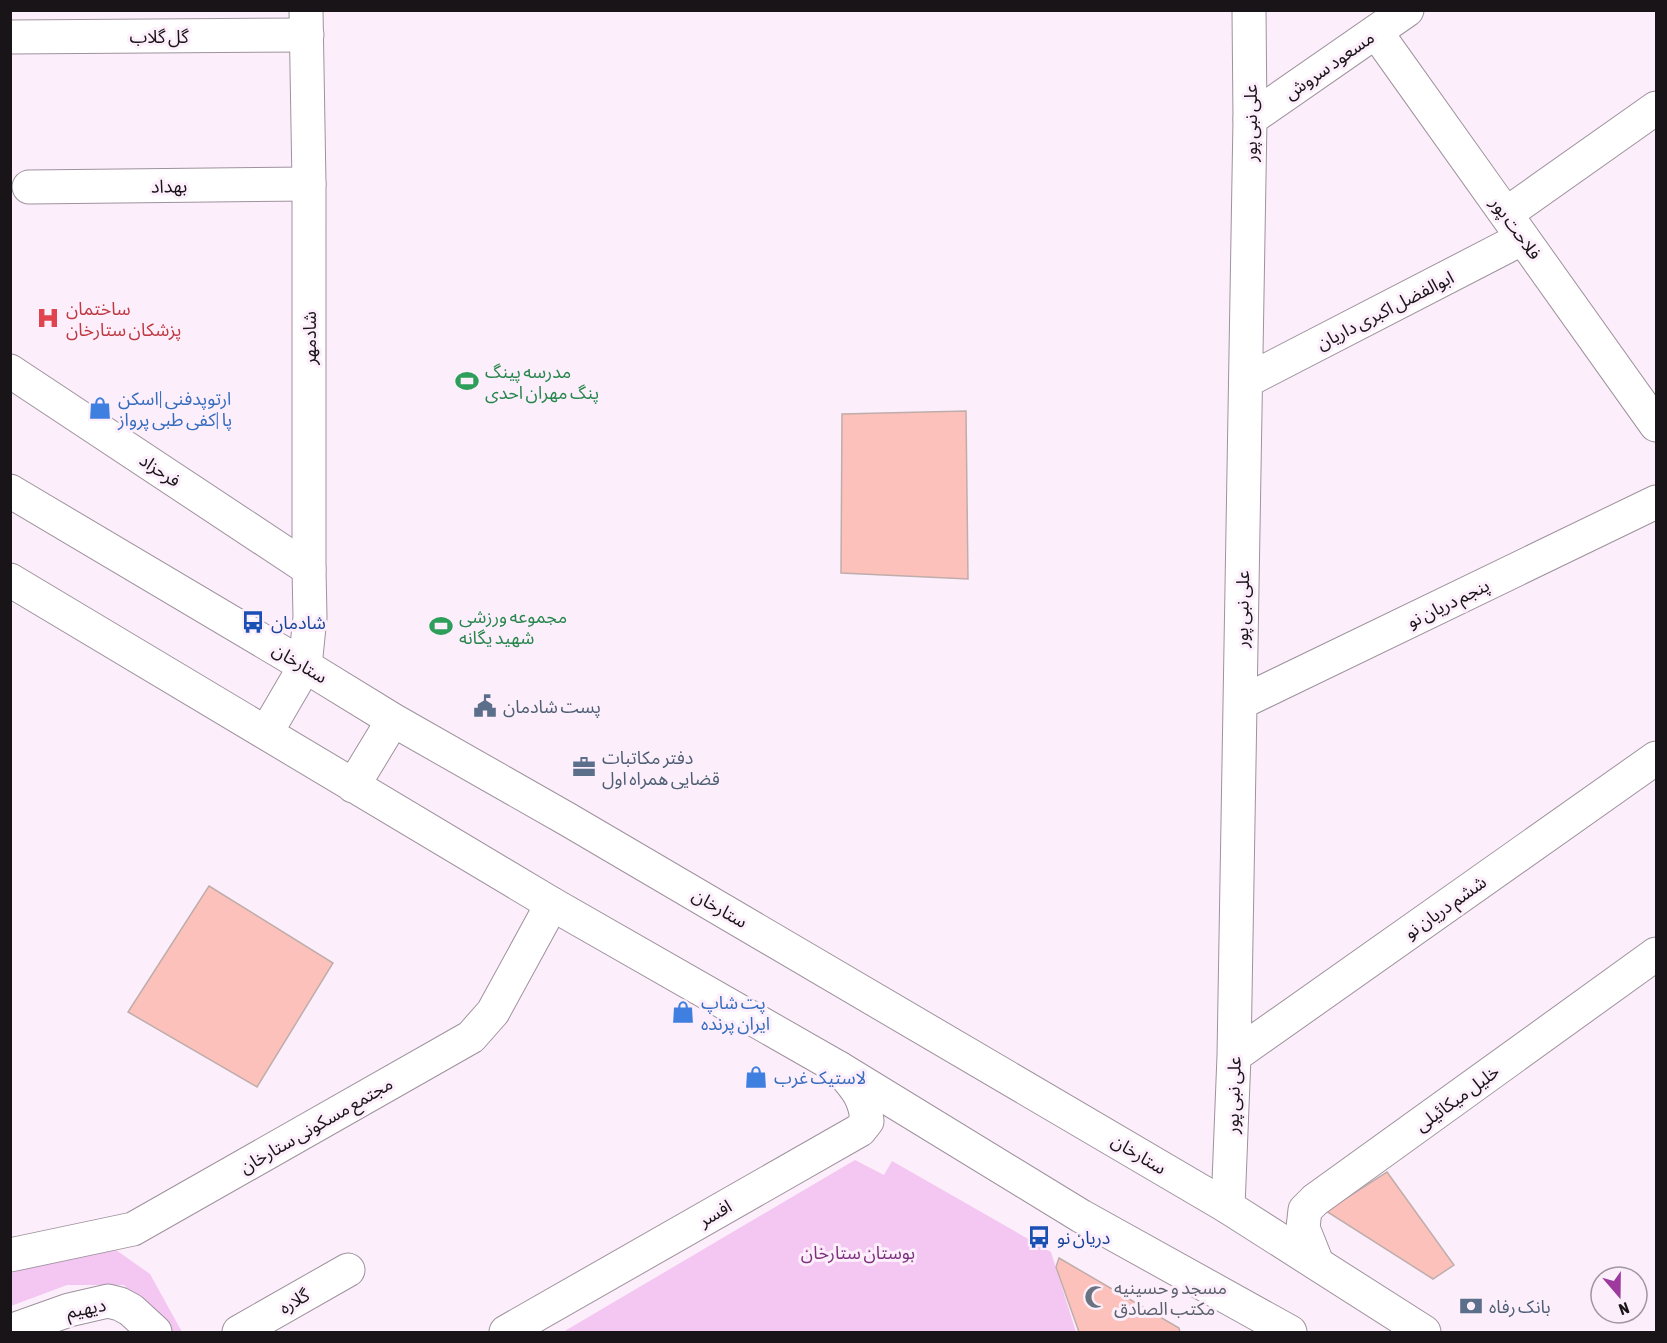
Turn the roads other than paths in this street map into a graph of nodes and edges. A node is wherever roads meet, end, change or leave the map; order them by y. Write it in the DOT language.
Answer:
graph roads {
  1 [pos="1249,10"];
  2 [pos="1407,10"];
  3 [pos="307,23"];
  4 [pos="1376,32"];
  5 [pos="10,37"];
  6 [pos="1656,108"];
  7 [pos="1250,119"];
  8 [pos="309,184"];
  9 [pos="29,187"];
  10 [pos="1515,226"];
  11 [pos="10,371"];
  12 [pos="1246,381"];
  13 [pos="1656,424"];
  14 [pos="10,491"];
  15 [pos="1656,502"];
  16 [pos="309,569"];
  17 [pos="10,580"];
  18 [pos="305,666"];
  19 [pos="1240,703"];
  20 [pos="393,720"];
  21 [pos="266,734"];
  22 [pos="1656,758"];
  23 [pos="353,786"];
  24 [pos="552,903"];
  25 [pos="1656,954"];
  26 [pos="1234,1056"];
  27 [pos="839,1068"];
  28 [pos="1228,1207"];
  29 [pos="10,1255"];
  30 [pos="1317,1263"];
  31 [pos="348,1270"];
  32 [pos="10,1331"];
  33 [pos="155,1332"];
  34 [pos="239,1332"];
  35 [pos="506,1332"];
  36 [pos="1290,1332"];
  37 [pos="1424,1332"];
  1 -- 7 [label="street, علی نبی پور"];
  2 -- 4 [label="street, مسعود سروش"];
  3 -- 5 [label="street, گل گلاب"];
  3 -- 8 [label="street, شادمهر"];
  4 -- 7 [label="street, مسعود سروش"];
  4 -- 10 [label="street, فلاحت پور"];
  6 -- 10 [label="street, ابوالفضل اکبری داریان"];
  7 -- 12 [label="street, علی نبی پور"];
  8 -- 9 [label="street, بهداد"];
  8 -- 16 [label="street, شادمهر"];
  10 -- 12 [label="street, ابوالفضل اکبری داریان"];
  10 -- 13 [label="street, فلاحت پور"];
  11 -- 16 [label="street, فرحزاد"];
  12 -- 19 [label="street, علی نبی پور"];
  14 -- 18 [label="street, ستارخان"];
  15 -- 19 [label="street, پنجم دریان‌ نو"];
  16 -- 18 [label="street, شادمهر"];
  17 -- 21 [label="street"];
  18 -- 20 [label="street, ستارخان"];
  18 -- 21 [label="street"];
  19 -- 26 [label="street, علی نبی پور"];
  20 -- 23 [label="street"];
  20 -- 28 [label="street, ستارخان"];
  21 -- 23 [label="street"];
  22 -- 26 [label="street, ششم دریان نو"];
  23 -- 24 [label="street"];
  24 -- 27 [label="street"];
  24 -- 29 [label="street, مجتمع مسکونی ستارخان"];
  25 -- 30 [label="street, خلیل میکائیلی"];
  26 -- 28 [label="street, علی نبی پور"];
  27 -- 35 [label="street, افسر"];
  27 -- 36 [label="street"];
  28 -- 30 [label="street, ستارخان"];
  30 -- 37 [label="street, ستارخان"];
  31 -- 34 [label="street, گلاره"];
  32 -- 33 [label="street, دیهیم"];
}
